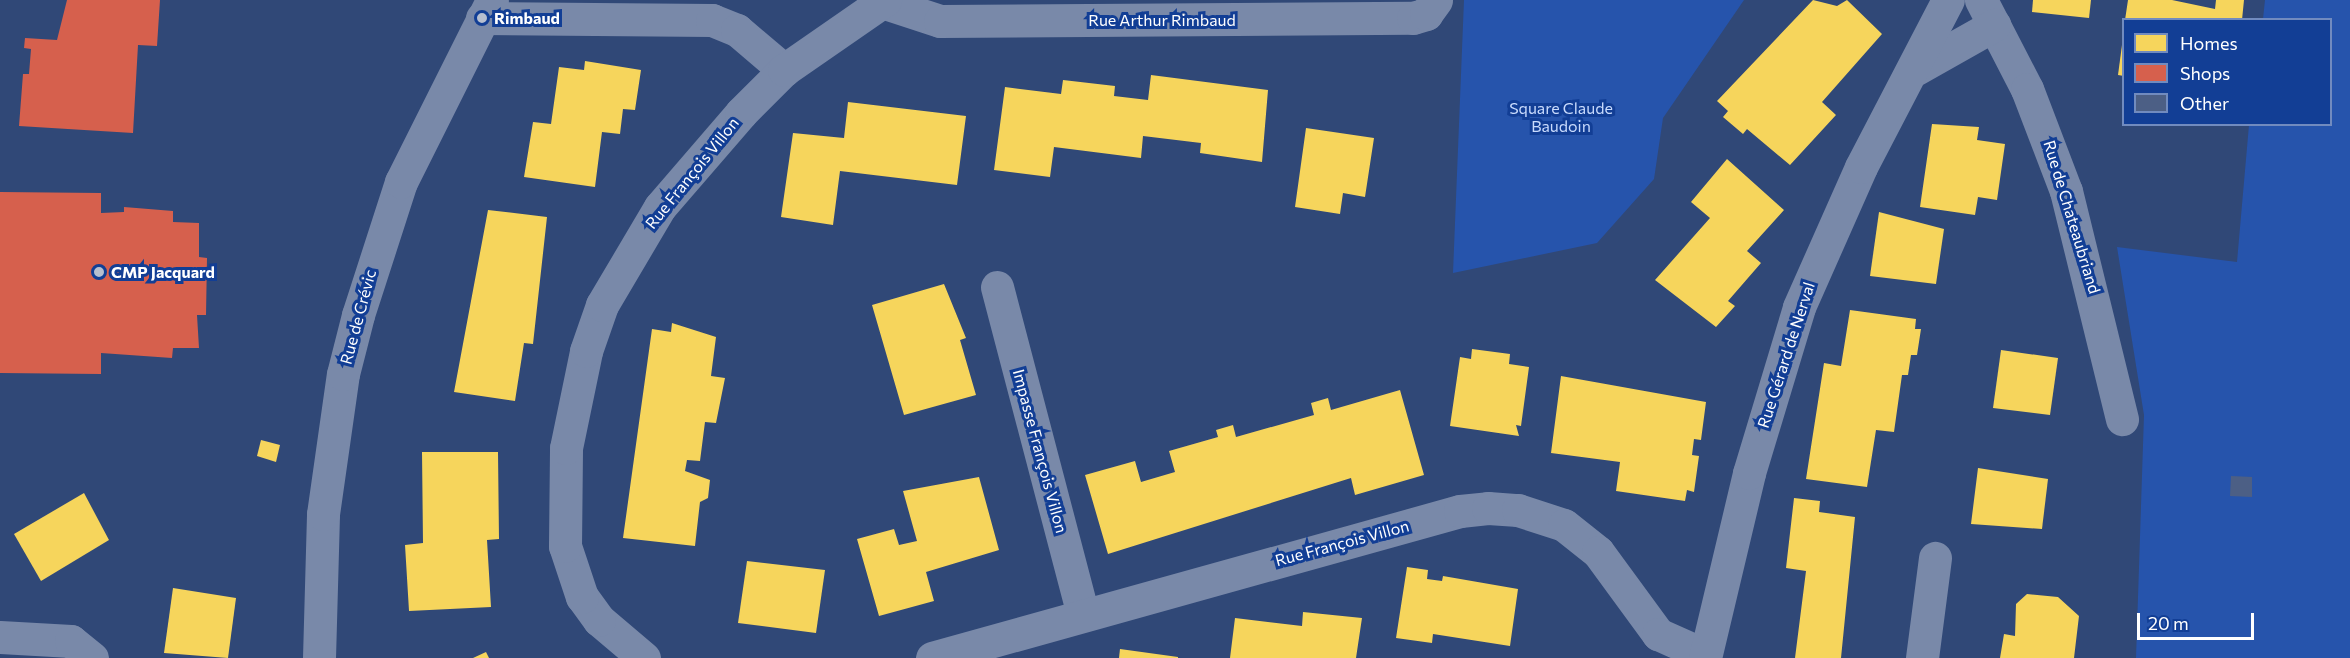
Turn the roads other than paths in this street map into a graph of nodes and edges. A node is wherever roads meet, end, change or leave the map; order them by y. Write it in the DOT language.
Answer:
graph roads {
  1 [pos="1436,0"];
  2 [pos="1948,0"];
  3 [pos="883,1"];
  4 [pos="487,9"];
  5 [pos="1988,12"];
  6 [pos="1916,69"];
  7 [pos="784,70"];
  8 [pos="997,287"];
  9 [pos="2122,419"];
  10 [pos="1935,558"];
  11 [pos="1083,615"];
  12 [pos="0,637"];
  13 [pos="1705,656"];
  14 [pos="92,658"];
  15 [pos="319,658"];
  16 [pos="644,658"];
  17 [pos="932,658"];
  18 [pos="1922,658"];
  1 -- 3 [label="street, Rue Arthur Rimbaud"];
  2 -- 6 [label="street, Rue Gérard de Nerval"];
  3 -- 7 [label="street, Rue François Villon"];
  4 -- 7 [label="street"];
  4 -- 15 [label="street, Rue de Crévic"];
  5 -- 6 [label="street"];
  5 -- 9 [label="street, Rue de Chateaubriand"];
  6 -- 13 [label="street, Rue Gérard de Nerval"];
  7 -- 16 [label="street, Rue François Villon"];
  8 -- 11 [label="street, Impasse François Villon"];
  10 -- 18 [label="street"];
  11 -- 13 [label="street, Rue François Villon"];
  11 -- 17 [label="street, Rue François Villon"];
  12 -- 14 [label="street"];
}
